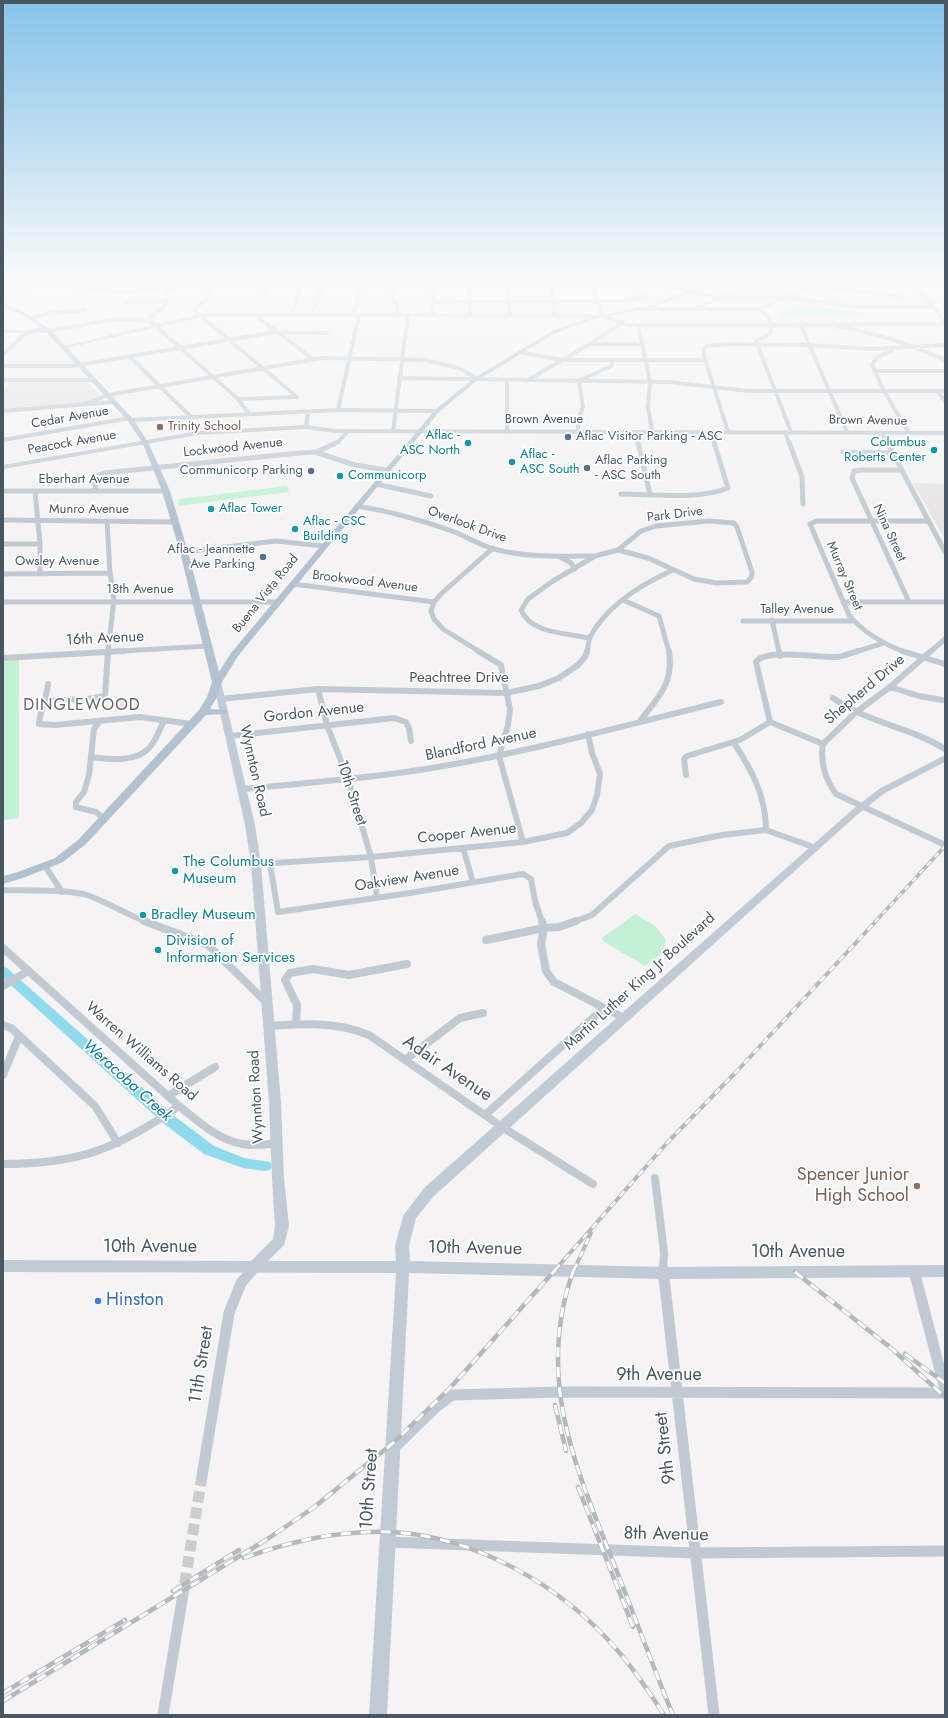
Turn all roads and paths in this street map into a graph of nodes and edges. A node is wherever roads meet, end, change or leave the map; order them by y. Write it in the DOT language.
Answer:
graph roads {
  1 [pos="76,360"];
  2 [pos="110,360"];
  3 [pos="133,360"];
  4 [pos="194,360"];
  5 [pos="254,360"];
  6 [pos="307,360"];
  7 [pos="349,360"];
  8 [pos="402,360"];
  9 [pos="427,360"];
  10 [pos="506,360"];
  11 [pos="562,360"];
  12 [pos="613,360"];
  13 [pos="644,360"];
  14 [pos="705,360"];
  15 [pos="763,360"];
  16 [pos="816,360"];
  17 [pos="875,360"];
  18 [pos="80,365"];
  19 [pos="3,366"];
  20 [pos="264,368"];
  21 [pos="874,371"];
  22 [pos="945,371"];
  23 [pos="213,377"];
  24 [pos="399,378"];
  25 [pos="476,378"];
  26 [pos="3,380"];
  27 [pos="94,380"];
  28 [pos="507,380"];
  29 [pos="526,381"];
  30 [pos="579,381"];
  31 [pos="650,382"];
  32 [pos="160,387"];
  33 [pos="714,388"];
  34 [pos="774,390"];
  35 [pos="828,390"];
  36 [pos="884,391"];
  37 [pos="938,391"];
  38 [pos="945,391"];
  39 [pos="108,395"];
  40 [pos="238,399"];
  41 [pos="113,402"];
  42 [pos="945,402"];
  43 [pos="84,404"];
  44 [pos="338,410"];
  45 [pos="396,410"];
  46 [pos="3,411"];
  47 [pos="437,411"];
  48 [pos="308,412"];
  49 [pos="249,414"];
  50 [pos="191,417"];
  51 [pos="131,419"];
  52 [pos="306,426"];
  53 [pos="348,431"];
  54 [pos="393,431"];
  55 [pos="420,431"];
  56 [pos="652,431"];
  57 [pos="507,432"];
  58 [pos="578,432"];
  59 [pos="636,432"];
  60 [pos="711,432"];
  61 [pos="728,432"];
  62 [pos="788,432"];
  63 [pos="847,432"];
  64 [pos="882,433"];
  65 [pos="909,433"];
  66 [pos="945,433"];
  67 [pos="3,441"];
  68 [pos="145,442"];
  69 [pos="316,452"];
  70 [pos="843,452"];
  71 [pos="892,452"];
  72 [pos="3,467"];
  73 [pos="156,467"];
  74 [pos="386,470"];
  75 [pos="902,470"];
  76 [pos="376,484"];
  77 [pos="3,491"];
  78 [pos="35,491"];
  79 [pos="96,491"];
  80 [pos="166,491"];
  81 [pos="621,494"];
  82 [pos="650,494"];
  83 [pos="431,496"];
  84 [pos="803,504"];
  85 [pos="356,506"];
  86 [pos="3,520"];
  87 [pos="38,520"];
  88 [pos="106,520"];
  89 [pos="872,521"];
  90 [pos="928,521"];
  91 [pos="174,522"];
  92 [pos="3,544"];
  93 [pos="40,544"];
  94 [pos="323,546"];
  95 [pos="493,548"];
  96 [pos="618,550"];
  97 [pos="184,552"];
  98 [pos="945,552"];
  99 [pos="558,556"];
  100 [pos="595,556"];
  101 [pos="575,569"];
  102 [pos="673,570"];
  103 [pos="110,573"];
  104 [pos="3,574"];
  105 [pos="40,574"];
  106 [pos="293,584"];
  107 [pos="196,600"];
  108 [pos="622,600"];
  109 [pos="114,601"];
  110 [pos="3,602"];
  111 [pos="278,602"];
  112 [pos="434,602"];
  113 [pos="843,602"];
  114 [pos="910,602"];
  115 [pos="945,602"];
  116 [pos="772,620"];
  117 [pos="743,621"];
  118 [pos="852,621"];
  119 [pos="590,638"];
  120 [pos="945,640"];
  121 [pos="884,643"];
  122 [pos="208,646"];
  123 [pos="108,652"];
  124 [pos="780,656"];
  125 [pos="3,658"];
  126 [pos="923,658"];
  127 [pos="945,664"];
  128 [pos="217,682"];
  129 [pos="48,684"];
  130 [pos="890,687"];
  131 [pos="318,689"];
  132 [pos="506,693"];
  133 [pos="833,698"];
  134 [pos="220,699"];
  135 [pos="942,700"];
  136 [pos="45,701"];
  137 [pos="721,702"];
  138 [pos="203,712"];
  139 [pos="223,712"];
  140 [pos="855,712"];
  141 [pos="164,720"];
  142 [pos="100,721"];
  143 [pos="640,721"];
  144 [pos="770,722"];
  145 [pos="192,724"];
  146 [pos="327,725"];
  147 [pos="588,734"];
  148 [pos="230,736"];
  149 [pos="411,741"];
  150 [pos="734,743"];
  151 [pos="823,744"];
  152 [pos="945,749"];
  153 [pos="499,756"];
  154 [pos="92,757"];
  155 [pos="945,758"];
  156 [pos="686,775"];
  157 [pos="348,779"];
  158 [pos="242,789"];
  159 [pos="861,807"];
  160 [pos="104,819"];
  161 [pos="766,830"];
  162 [pos="523,842"];
  163 [pos="944,844"];
  164 [pos="463,848"];
  165 [pos="816,848"];
  166 [pos="371,857"];
  167 [pos="256,864"];
  168 [pos="270,864"];
  169 [pos="45,866"];
  170 [pos="3,880"];
  171 [pos="473,882"];
  172 [pos="3,890"];
  173 [pos="62,892"];
  174 [pos="377,897"];
  175 [pos="544,928"];
  176 [pos="486,940"];
  177 [pos="3,948"];
  178 [pos="407,964"];
  179 [pos="28,971"];
  180 [pos="5,984"];
  181 [pos="267,1003"];
  182 [pos="603,1009"];
  183 [pos="483,1013"];
  184 [pos="624,1018"];
  185 [pos="296,1024"];
  186 [pos="3,1025"];
  187 [pos="269,1026"];
  188 [pos="20,1036"];
  189 [pos="405,1060"];
  190 [pos="215,1067"];
  191 [pos="3,1075"];
  192 [pos="168,1096"];
  193 [pos="179,1106"];
  194 [pos="486,1116"];
  195 [pos="502,1127"];
  196 [pos="118,1143"];
  197 [pos="276,1144"];
  198 [pos="3,1164"];
  199 [pos="655,1178"];
  200 [pos="593,1184"];
  201 [pos="3,1266"];
  202 [pos="403,1266"];
  203 [pos="254,1267"];
  204 [pos="914,1271"];
  205 [pos="945,1271"];
  206 [pos="663,1273"];
  207 [pos="945,1389"];
  208 [pos="676,1393"];
  209 [pos="945,1393"];
  210 [pos="393,1449"];
  211 [pos="202,1476"];
  212 [pos="387,1542"];
  213 [pos="945,1551"];
  214 [pos="695,1553"];
  215 [pos="182,1600"];
  216 [pos="163,1715"];
  217 [pos="378,1715"];
  218 [pos="714,1715"];
  1 -- 18 [label="main road, Wynnton Road"];
  2 -- 18 [label="street"];
  3 -- 32 [label="street"];
  4 -- 23 [label="street"];
  5 -- 20 [label="street"];
  6 -- 20 [label="street"];
  7 -- 44 [label="street"];
  8 -- 24 [label="street"];
  9 -- 25 [label="street"];
  10 -- 25 [label="main road, Buena Vista Road"];
  11 -- 29 [label="street"];
  12 -- 30 [label="street"];
  13 -- 31 [label="street"];
  14 -- 33 [label="street"];
  15 -- 34 [label="street"];
  16 -- 35 [label="street"];
  17 -- 21 [label="street"];
  18 -- 19 [label="street"];
  18 -- 27 [label="main road, Wynnton Road"];
  20 -- 23 [label="street"];
  20 -- 40 [label="street"];
  21 -- 22 [label="street"];
  21 -- 36 [label="street"];
  23 -- 32 [label="street"];
  23 -- 40 [label="street"];
  24 -- 25 [label="street"];
  24 -- 45 [label="street"];
  25 -- 28 [label="street"];
  25 -- 47 [label="main road, Buena Vista Road"];
  26 -- 27 [label="street"];
  27 -- 39 [label="main road, Wynnton Road"];
  28 -- 29 [label="street"];
  28 -- 57 [label="street"];
  29 -- 30 [label="street"];
  30 -- 31 [label="street"];
  30 -- 58 [label="street"];
  31 -- 33 [label="street"];
  31 -- 56 [label="street"];
  32 -- 39 [label="street"];
  32 -- 50 [label="street"];
  33 -- 34 [label="street"];
  33 -- 61 [label="street"];
  34 -- 35 [label="street"];
  34 -- 62 [label="street"];
  35 -- 36 [label="street"];
  35 -- 63 [label="street"];
  36 -- 37 [label="street"];
  36 -- 65 [label="street"];
  37 -- 38 [label="street"];
  37 -- 42 [label="street"];
  39 -- 41 [label="main road, Wynnton Road"];
  39 -- 43 [label="street"];
  40 -- 49 [label="street"];
  41 -- 43 [label="street"];
  41 -- 51 [label="main road, Wynnton Road"];
  43 -- 46 [label="street"];
  44 -- 45 [label="street, Cedar Avenue"];
  44 -- 48 [label="street, Cedar Avenue"];
  45 -- 47 [label="street, Cedar Avenue"];
  45 -- 54 [label="street"];
  47 -- 55 [label="main road, Buena Vista Road"];
  48 -- 49 [label="street, Cedar Avenue"];
  48 -- 52 [label="street"];
  49 -- 50 [label="street, Cedar Avenue"];
  50 -- 51 [label="street, Cedar Avenue"];
  51 -- 67 [label="street, Cedar Avenue"];
  51 -- 68 [label="main road, Wynnton Road"];
  52 -- 53 [label="main road, Brown Avenue"];
  52 -- 68 [label="main road, Brown Avenue"];
  53 -- 54 [label="main road, Brown Avenue"];
  53 -- 69 [label="street"];
  54 -- 55 [label="main road, Brown Avenue"];
  55 -- 57 [label="main road, Brown Avenue"];
  55 -- 74 [label="main road, Buena Vista Road"];
  56 -- 59 [label="main road, Brown Avenue"];
  56 -- 60 [label="main road, Brown Avenue"];
  57 -- 58 [label="main road, Brown Avenue"];
  58 -- 59 [label="main road, Brown Avenue"];
  59 -- 82 [label="street"];
  60 -- 61 [label="main road, Brown Avenue"];
  60 -- 82 [label="street"];
  61 -- 62 [label="main road, Brown Avenue"];
  62 -- 63 [label="main road, Brown Avenue"];
  62 -- 84 [label="street"];
  63 -- 64 [label="main road, Brown Avenue"];
  64 -- 65 [label="main road, Brown Avenue"];
  64 -- 71 [label="street"];
  65 -- 66 [label="main road, Brown Avenue"];
  68 -- 72 [label="main road, Peacock Avenue"];
  68 -- 73 [label="main road, Wynnton Road"];
  69 -- 73 [label="street, Lockwood Avenue"];
  69 -- 74 [label="street, Lockwood Avenue"];
  70 -- 71 [label="street"];
  71 -- 75 [label="street"];
  73 -- 79 [label="street, Lockwood Avenue"];
  73 -- 80 [label="main road, Wynnton Road"];
  74 -- 76 [label="main road, Buena Vista Road"];
  75 -- 89 [label="street, Nina Street"];
  75 -- 90 [label="street"];
  76 -- 83 [label="street"];
  76 -- 85 [label="main road, Buena Vista Road"];
  77 -- 78 [label="street, Eberhart Avenue"];
  78 -- 79 [label="street, Eberhart Avenue"];
  78 -- 87 [label="street"];
  79 -- 80 [label="street, Eberhart Avenue"];
  80 -- 91 [label="main road, Wynnton Road"];
  81 -- 82 [label="street"];
  85 -- 94 [label="main road, Buena Vista Road"];
  85 -- 95 [label="street, Overlook Drive"];
  86 -- 87 [label="street, Munro Avenue"];
  87 -- 88 [label="street, Munro Avenue"];
  87 -- 93 [label="street"];
  88 -- 91 [label="street, Munro Avenue"];
  88 -- 103 [label="street"];
  89 -- 90 [label="street"];
  89 -- 113 [label="street, Murray Street"];
  89 -- 114 [label="street, Nina Street"];
  90 -- 98 [label="street"];
  91 -- 97 [label="main road, Wynnton Road"];
  92 -- 93 [label="street"];
  93 -- 105 [label="street"];
  94 -- 97 [label="street"];
  94 -- 106 [label="main road, Buena Vista Road"];
  95 -- 99 [label="street, Overlook Drive"];
  95 -- 112 [label="street"];
  96 -- 100 [label="street, Park Drive"];
  96 -- 102 [label="street"];
  96 -- 102 [label="street, Park Drive"];
  97 -- 107 [label="main road, Wynnton Road"];
  99 -- 100 [label="street, Overlook Drive"];
  99 -- 101 [label="street"];
  100 -- 101 [label="street, Park Drive"];
  101 -- 119 [label="street, Park Drive"];
  102 -- 108 [label="street, Peachtree Drive"];
  103 -- 105 [label="street, Owsley Avenue"];
  103 -- 109 [label="street"];
  104 -- 105 [label="street, Owsley Avenue"];
  106 -- 111 [label="main road, Buena Vista Road"];
  106 -- 112 [label="street, Brookwood Avenue"];
  107 -- 109 [label="street, 18th Avenue"];
  107 -- 111 [label="street, 18th Avenue"];
  107 -- 122 [label="main road, Wynnton Road"];
  108 -- 119 [label="street, Peachtree Drive"];
  108 -- 143 [label="street"];
  109 -- 110 [label="street, 18th Avenue"];
  109 -- 123 [label="street"];
  111 -- 128 [label="main road, Buena Vista Road"];
  112 -- 132 [label="street"];
  113 -- 114 [label="street"];
  113 -- 118 [label="street, Murray Street"];
  114 -- 115 [label="street"];
  116 -- 117 [label="street, Talley Avenue"];
  116 -- 118 [label="street, Talley Avenue"];
  116 -- 124 [label="street"];
  118 -- 121 [label="street, Murray Street"];
  119 -- 132 [label="street, Peachtree Drive"];
  120 -- 126 [label="street, Shepherd Drive"];
  121 -- 124 [label="street"];
  121 -- 126 [label="street, Murray Street"];
  122 -- 123 [label="street, 16th Avenue"];
  122 -- 128 [label="main road, Wynnton Road"];
  123 -- 125 [label="street, 16th Avenue"];
  123 -- 136 [label="street"];
  124 -- 144 [label="street"];
  126 -- 127 [label="street, Murray Street"];
  126 -- 130 [label="street, Shepherd Drive"];
  128 -- 134 [label="main road, Wynnton Road"];
  128 -- 138 [label="main road, Buena Vista Road"];
  129 -- 136 [label="street"];
  130 -- 135 [label="street"];
  130 -- 140 [label="street, Shepherd Drive"];
  131 -- 132 [label="street, Peachtree Drive"];
  131 -- 134 [label="street, Peachtree Drive"];
  131 -- 146 [label="street, 10th Street"];
  132 -- 153 [label="street"];
  133 -- 140 [label="street"];
  134 -- 139 [label="main road, Wynnton Road"];
  136 -- 142 [label="street"];
  137 -- 143 [label="street, Blandford Avenue"];
  138 -- 139 [label="main road"];
  138 -- 145 [label="main road, Buena Vista Road"];
  139 -- 148 [label="main road, Wynnton Road"];
  140 -- 151 [label="street, Shepherd Drive"];
  140 -- 152 [label="street"];
  141 -- 142 [label="street"];
  141 -- 145 [label="street"];
  141 -- 154 [label="street"];
  142 -- 154 [label="street"];
  143 -- 147 [label="street, Blandford Avenue"];
  144 -- 150 [label="street"];
  144 -- 151 [label="street"];
  145 -- 160 [label="main road, Buena Vista Road"];
  146 -- 148 [label="street, Gordon Avenue"];
  146 -- 149 [label="street, Gordon Avenue"];
  146 -- 157 [label="street, 10th Street"];
  147 -- 153 [label="street, Blandford Avenue"];
  147 -- 162 [label="street, Cooper Avenue"];
  148 -- 158 [label="main road, Wynnton Road"];
  150 -- 156 [label="street"];
  150 -- 161 [label="street"];
  151 -- 159 [label="street, Shepherd Drive"];
  153 -- 157 [label="street, Blandford Avenue"];
  153 -- 162 [label="street"];
  154 -- 160 [label="street"];
  155 -- 159 [label="main road, Martin Luther King Jr Boulevard"];
  157 -- 158 [label="street, Blandford Avenue"];
  157 -- 166 [label="street, 10th Street"];
  158 -- 167 [label="main road, Wynnton Road"];
  159 -- 163 [label="street, Shepherd Drive"];
  159 -- 165 [label="main road, Martin Luther King Jr Boulevard"];
  160 -- 169 [label="main road, Buena Vista Road"];
  161 -- 165 [label="street"];
  161 -- 175 [label="street"];
  162 -- 164 [label="street, Cooper Avenue"];
  164 -- 166 [label="street, Cooper Avenue"];
  164 -- 171 [label="street"];
  165 -- 184 [label="main road, Martin Luther King Jr Boulevard"];
  166 -- 168 [label="street, Cooper Avenue"];
  166 -- 174 [label="street, 10th Street"];
  167 -- 168 [label="street, Cooper Avenue"];
  167 -- 181 [label="main road, Wynnton Road"];
  168 -- 174 [label="street, Oakview Avenue"];
  169 -- 170 [label="main road, Buena Vista Road"];
  169 -- 173 [label="street"];
  171 -- 174 [label="street, Oakview Avenue"];
  171 -- 175 [label="street, Oakview Avenue"];
  172 -- 173 [label="street"];
  173 -- 181 [label="street"];
  175 -- 176 [label="street"];
  175 -- 182 [label="street"];
  177 -- 179 [label="street, Warren Williams Road"];
  178 -- 185 [label="street"];
  179 -- 180 [label="street"];
  179 -- 192 [label="street, Warren Williams Road"];
  181 -- 187 [label="main road, Wynnton Road"];
  182 -- 184 [label="street"];
  182 -- 194 [label="street"];
  183 -- 189 [label="street"];
  184 -- 195 [label="main road, Martin Luther King Jr Boulevard"];
  185 -- 187 [label="street, Adair Avenue"];
  185 -- 189 [label="street, Adair Avenue"];
  186 -- 188 [label="street"];
  187 -- 197 [label="main road, Wynnton Road"];
  188 -- 191 [label="street"];
  188 -- 196 [label="street"];
  189 -- 194 [label="street, Adair Avenue"];
  190 -- 192 [label="street"];
  192 -- 193 [label="street, Warren Williams Road"];
  193 -- 196 [label="street"];
  193 -- 197 [label="street, Warren Williams Road"];
  194 -- 195 [label="street, Adair Avenue"];
  195 -- 200 [label="street, Adair Avenue"];
  195 -- 202 [label="main road, Martin Luther King Jr Boulevard"];
  196 -- 198 [label="street"];
  197 -- 203 [label="main road, Wynnton Road"];
  199 -- 206 [label="street, 9th Street"];
  201 -- 203 [label="main road, 10th Avenue"];
  202 -- 203 [label="main road, 10th Avenue"];
  202 -- 206 [label="main road, 10th Avenue"];
  202 -- 210 [label="main road, 10th Street"];
  203 -- 211 [label="street, 11th Street"];
  204 -- 205 [label="main road, 10th Avenue"];
  204 -- 206 [label="main road, 10th Avenue"];
  204 -- 207 [label="street"];
  206 -- 208 [label="street, 9th Street"];
  208 -- 209 [label="street, 9th Avenue"];
  208 -- 210 [label="street, 9th Avenue"];
  208 -- 214 [label="street, 9th Street"];
  210 -- 212 [label="main road, 10th Street"];
  212 -- 214 [label="street, 8th Avenue"];
  212 -- 217 [label="main road, 10th Street"];
  213 -- 214 [label="street, 8th Avenue"];
  214 -- 218 [label="street, 9th Street"];
  215 -- 216 [label="street"];
}
